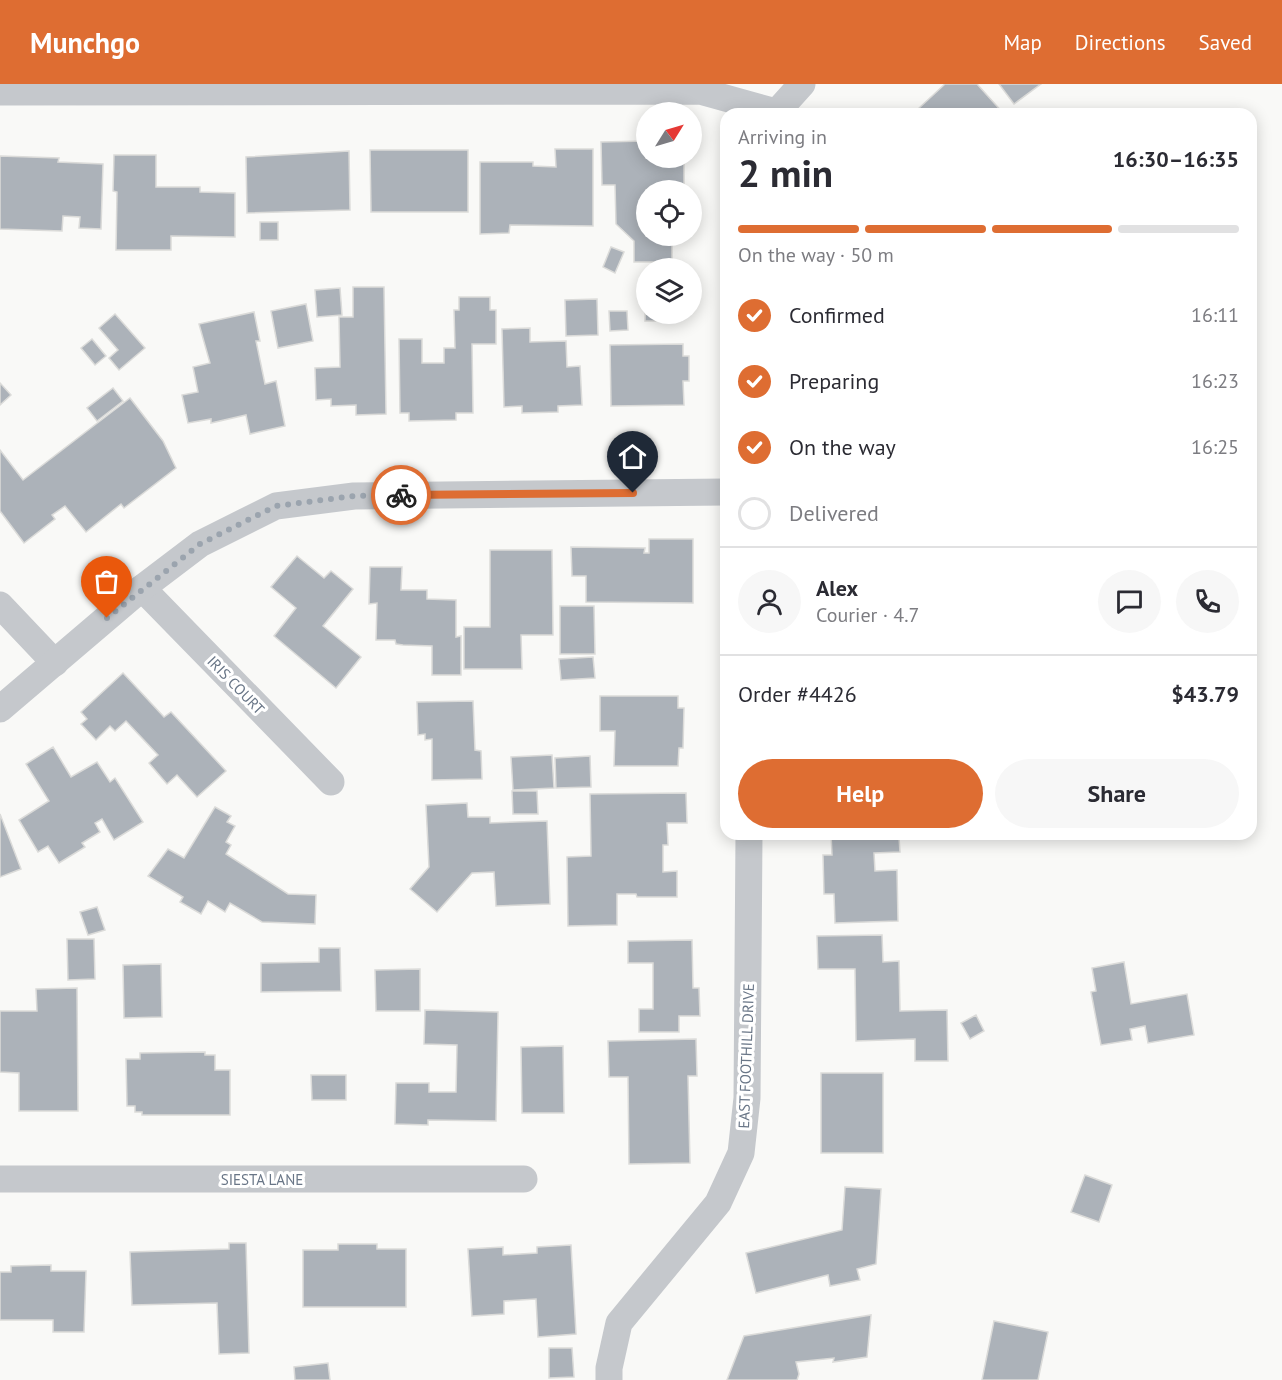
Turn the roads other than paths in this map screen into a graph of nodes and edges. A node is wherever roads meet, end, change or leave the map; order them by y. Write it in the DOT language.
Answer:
graph roads {
  1 [pos="802,84"];
  2 [pos="0,92"];
  3 [pos="758,108"];
  4 [pos="780,108"];
  5 [pos="720,492"];
  6 [pos="142,588"];
  7 [pos="0,605"];
  8 [pos="55,663"];
  9 [pos="0,710"];
  10 [pos="331,782"];
  11 [pos="749,840"];
  12 [pos="0,1179"];
  13 [pos="524,1179"];
  14 [pos="609,1380"];
  1 -- 4 [label="street"];
  2 -- 3 [label="street"];
  5 -- 6 [label="street"];
  6 -- 8 [label="street"];
  6 -- 10 [label="street, IRIS COURT"];
  7 -- 8 [label="street"];
  8 -- 9 [label="street"];
  11 -- 14 [label="street, EAST FOOTHILL DRIVE"];
  12 -- 13 [label="street, SIESTA LANE"];
}
